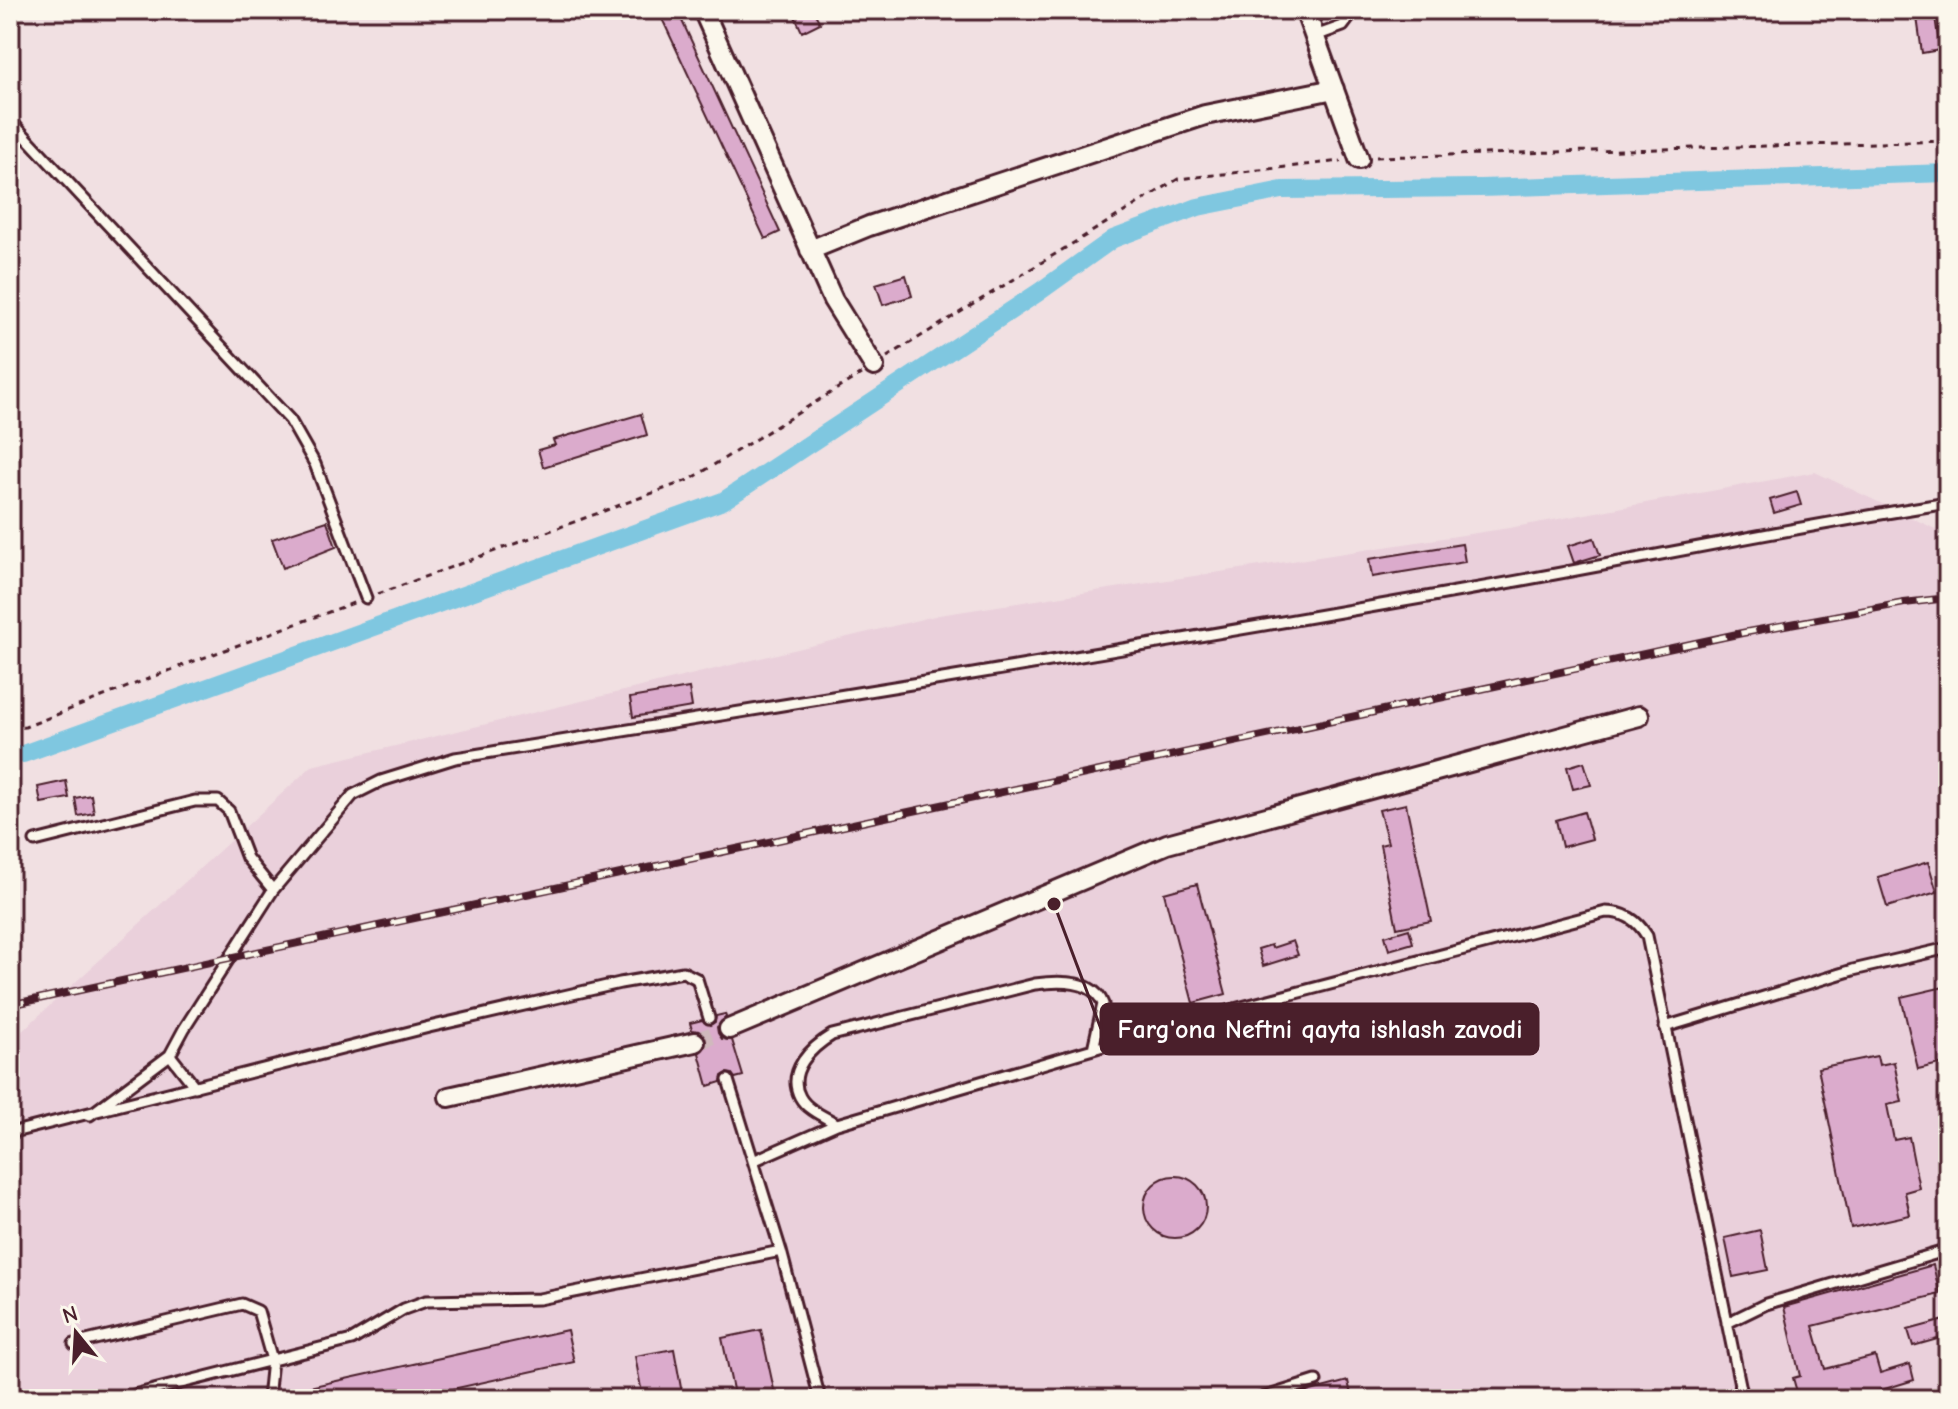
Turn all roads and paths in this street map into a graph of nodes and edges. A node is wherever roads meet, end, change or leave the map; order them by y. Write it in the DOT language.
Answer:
graph roads {
  1 [pos="703,10"];
  2 [pos="1305,10"];
  3 [pos="1346,10"];
  4 [pos="1945,10"];
  5 [pos="1948,28"];
  6 [pos="1315,36"];
  7 [pos="1334,89"];
  8 [pos="10,120"];
  9 [pos="1948,141"];
  10 [pos="1359,159"];
  11 [pos="810,250"];
  12 [pos="874,366"];
  13 [pos="1948,503"];
  14 [pos="366,598"];
  15 [pos="1639,716"];
  16 [pos="10,728"];
  17 [pos="35,841"];
  18 [pos="273,890"];
  19 [pos="1948,948"];
  20 [pos="709,1018"];
  21 [pos="1665,1027"];
  22 [pos="729,1029"];
  23 [pos="695,1042"];
  24 [pos="1093,1049"];
  25 [pos="170,1055"];
  26 [pos="728,1080"];
  27 [pos="195,1087"];
  28 [pos="449,1097"];
  29 [pos="90,1115"];
  30 [pos="837,1124"];
  31 [pos="10,1133"];
  32 [pos="753,1161"];
  33 [pos="1948,1250"];
  34 [pos="781,1251"];
  35 [pos="1727,1323"];
  36 [pos="74,1344"];
  37 [pos="272,1360"];
  38 [pos="1316,1381"];
  39 [pos="118,1399"];
  40 [pos="268,1399"];
  41 [pos="820,1399"];
  42 [pos="1259,1399"];
  43 [pos="1743,1399"];
  1 -- 11 [label="street"];
  2 -- 6 [label="street"];
  3 -- 6 [label="lane"];
  4 -- 5 [label="lane"];
  6 -- 7 [label="street"];
  7 -- 10 [label="street"];
  7 -- 11 [label="street"];
  8 -- 14 [label="lane"];
  9 -- 10 [label="path"];
  10 -- 12 [label="path"];
  11 -- 12 [label="street"];
  12 -- 14 [label="path"];
  13 -- 18 [label="lane"];
  14 -- 16 [label="path"];
  15 -- 22 [label="street"];
  17 -- 18 [label="lane"];
  18 -- 25 [label="lane"];
  19 -- 21 [label="lane"];
  20 -- 27 [label="lane"];
  21 -- 24 [label="lane"];
  21 -- 35 [label="lane"];
  23 -- 28 [label="street"];
  24 -- 30 [label="lane"];
  24 -- 30 [label="lane"];
  25 -- 27 [label="lane"];
  25 -- 29 [label="lane"];
  26 -- 32 [label="lane"];
  27 -- 29 [label="lane"];
  29 -- 31 [label="lane"];
  30 -- 32 [label="lane"];
  32 -- 34 [label="lane"];
  33 -- 35 [label="lane"];
  34 -- 37 [label="lane"];
  34 -- 41 [label="lane"];
  35 -- 43 [label="lane"];
  36 -- 37 [label="lane"];
  37 -- 39 [label="lane"];
  37 -- 40 [label="lane"];
  38 -- 42 [label="lane"];
}
